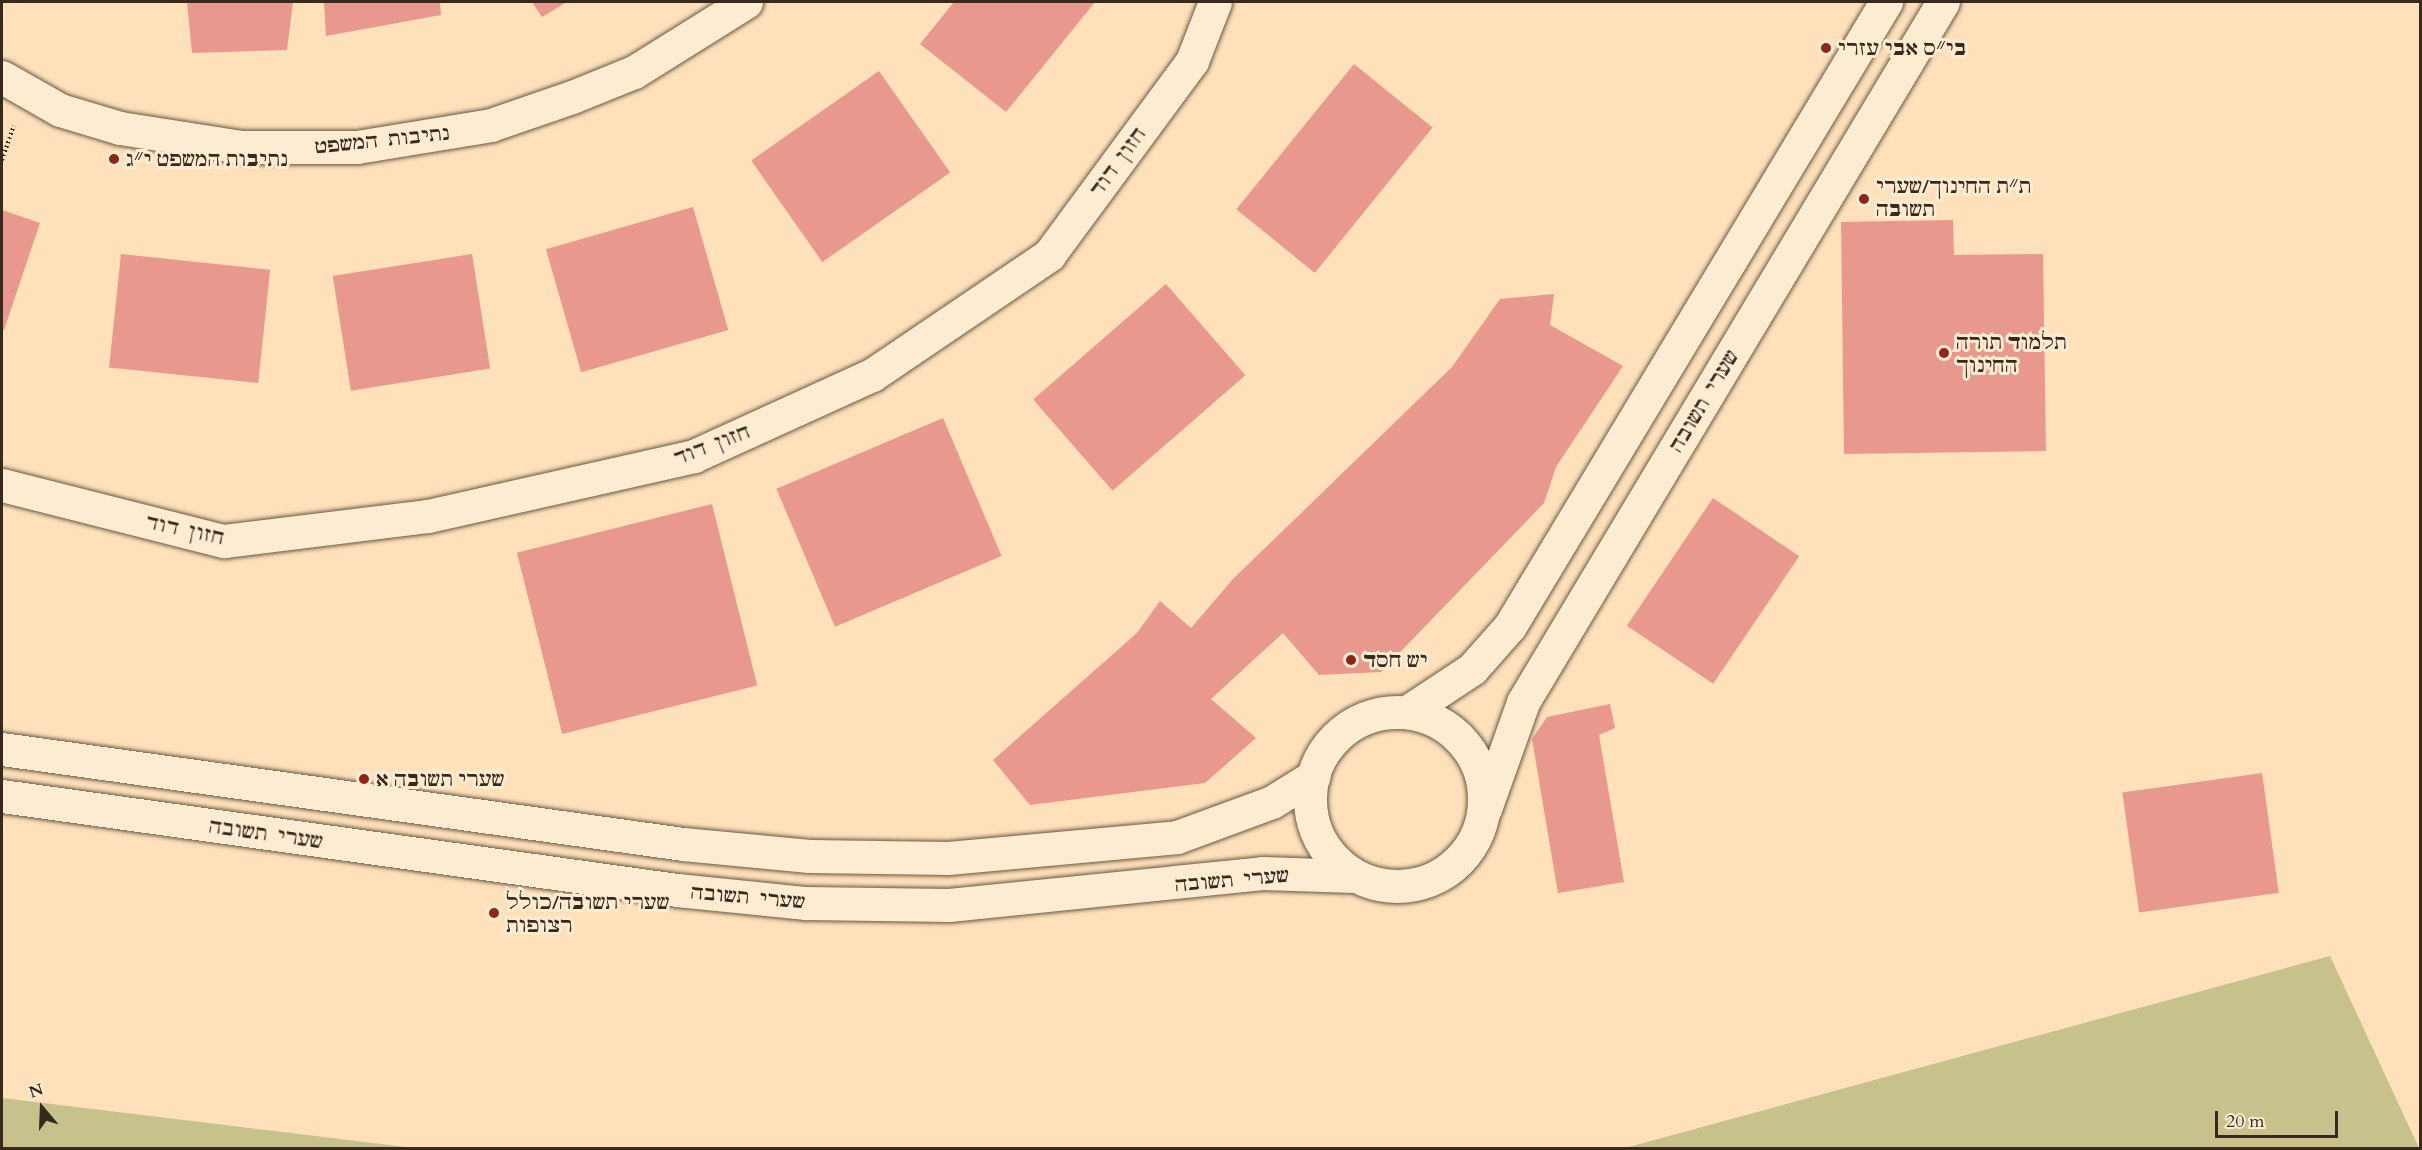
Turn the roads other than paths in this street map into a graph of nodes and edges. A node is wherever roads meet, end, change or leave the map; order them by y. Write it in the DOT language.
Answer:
graph roads {
  1 [pos="746,2"];
  2 [pos="1215,2"];
  3 [pos="1886,2"];
  4 [pos="1943,2"];
  5 [pos="2,77"];
  6 [pos="2,485"];
  7 [pos="1407,712"];
  8 [pos="2,749"];
  9 [pos="1314,776"];
  10 [pos="2,796"];
  11 [pos="1485,809"];
  12 [pos="1354,876"];
  1 -- 5 [label="street, נתיבות המשפט"];
  2 -- 6 [label="street, חזון דוד"];
  3 -- 7 [label="street"];
  4 -- 11 [label="street, שערי תשובה"];
  7 -- 9 [label="street"];
  7 -- 11 [label="street"];
  8 -- 9 [label="street"];
  9 -- 12 [label="street"];
  10 -- 12 [label="street, שערי תשובה"];
  11 -- 12 [label="street"];
}
